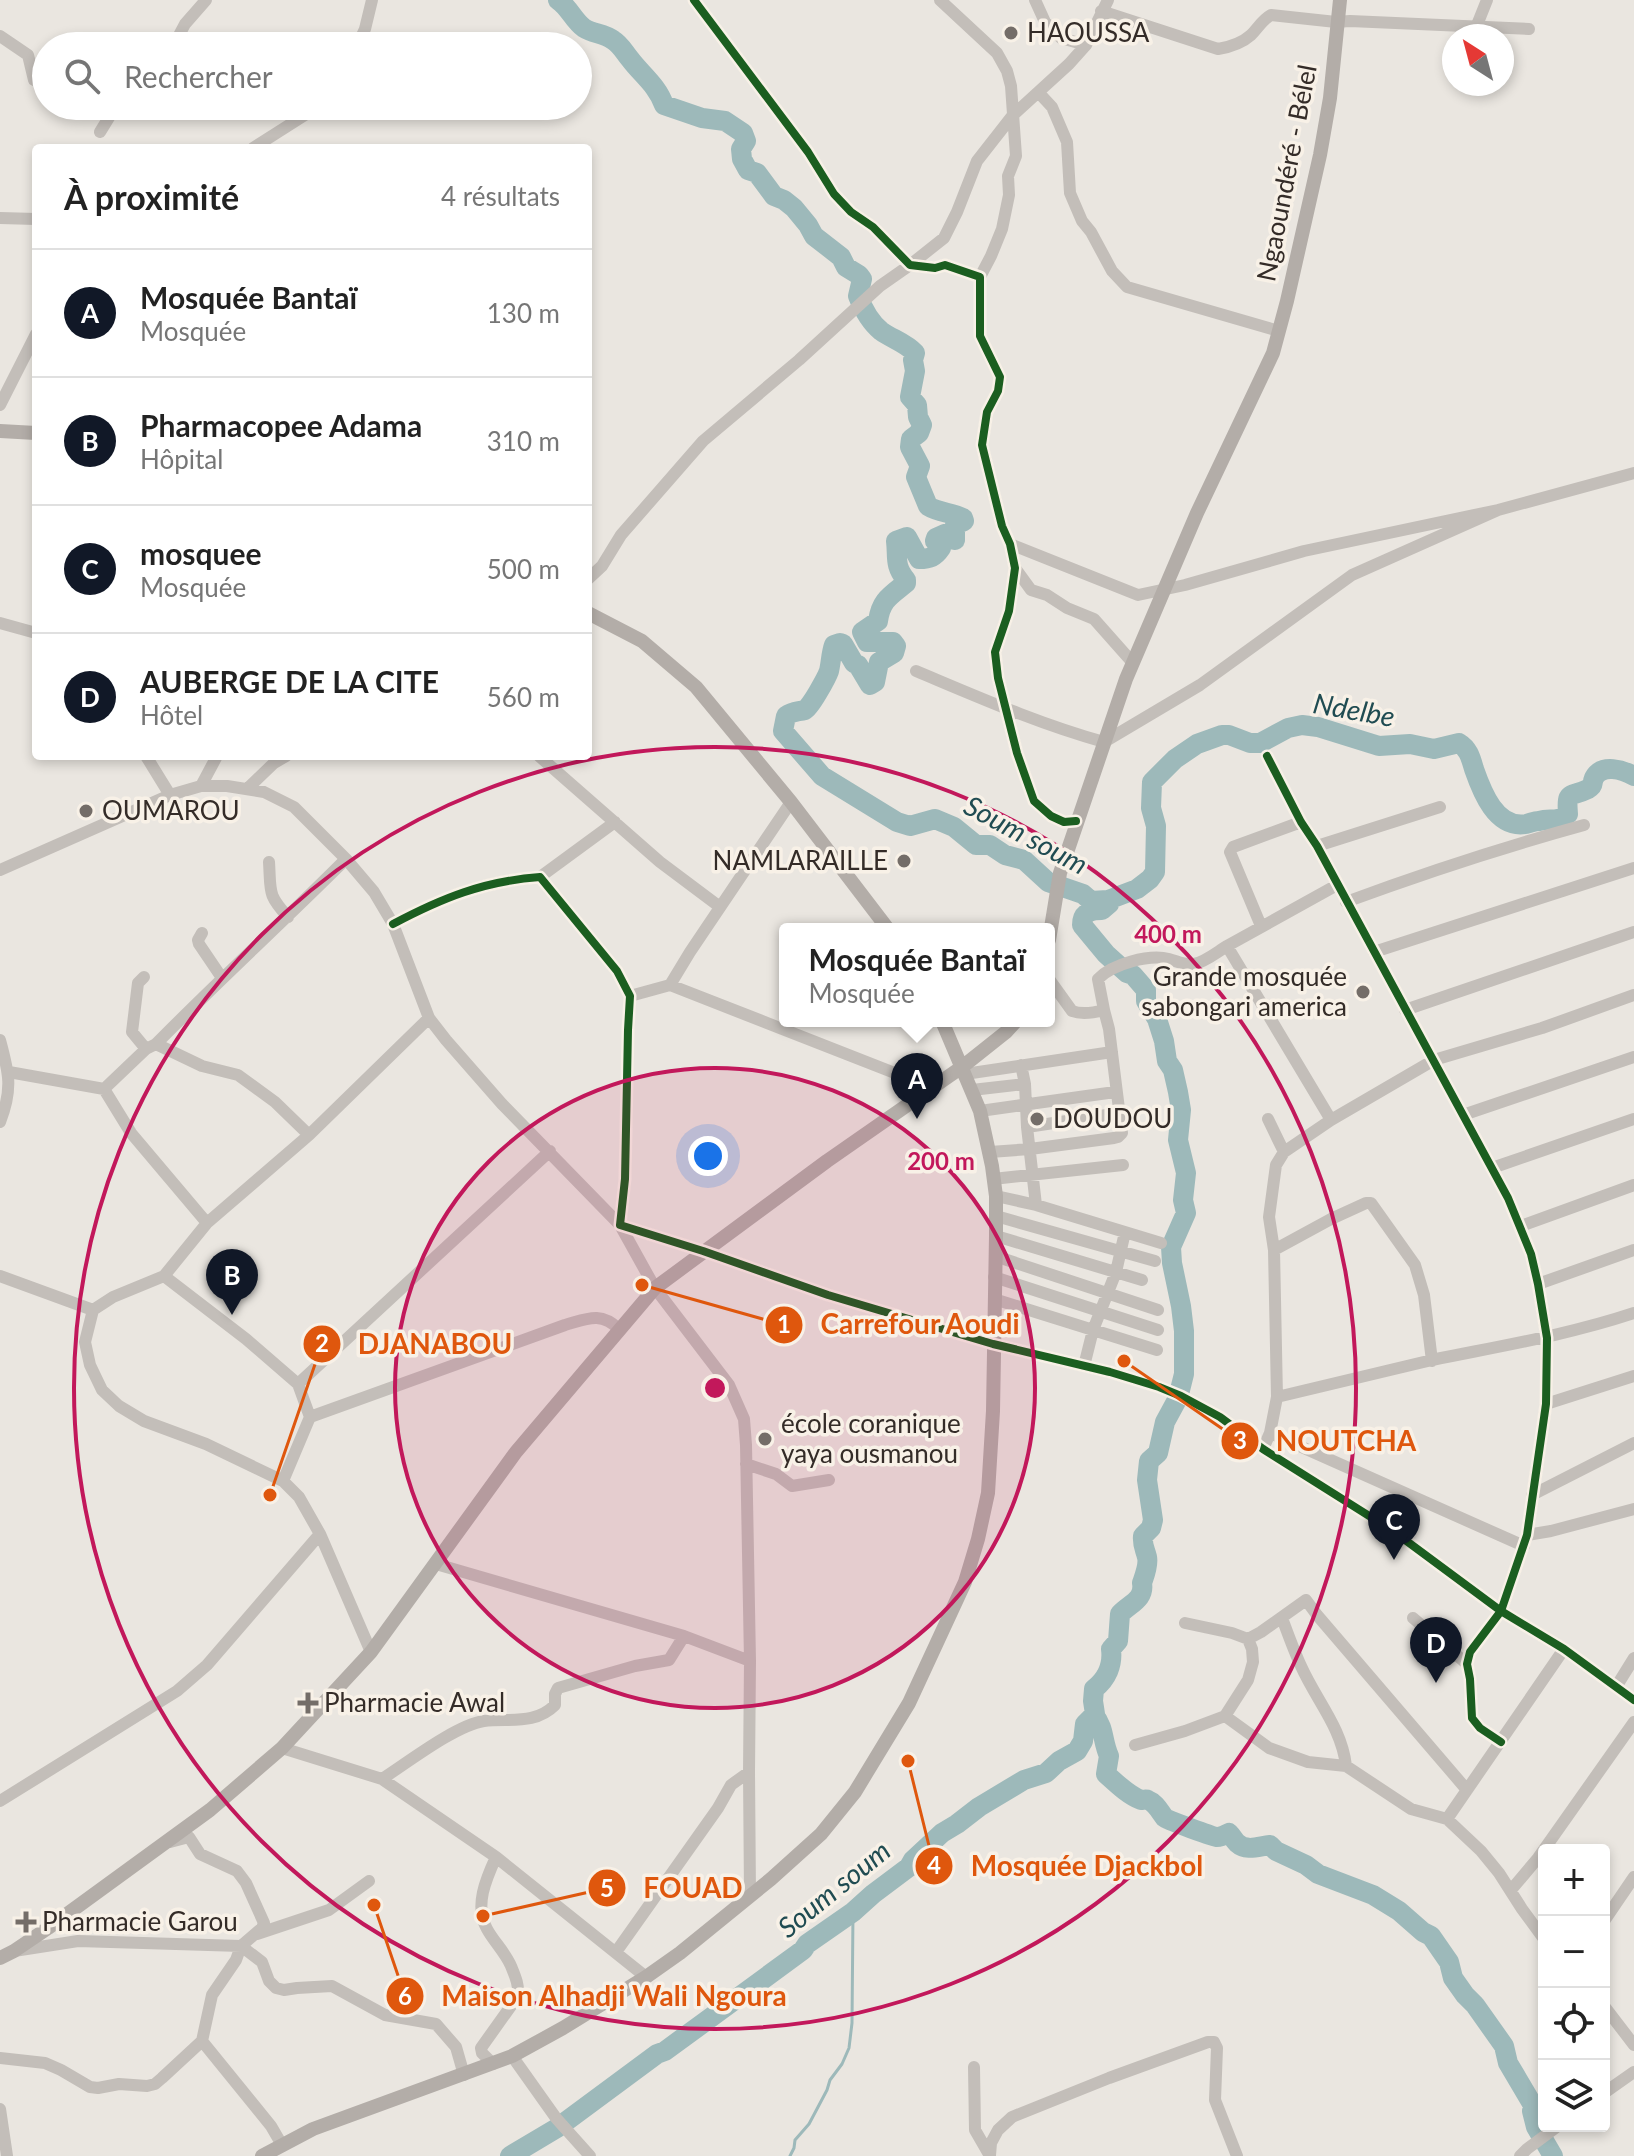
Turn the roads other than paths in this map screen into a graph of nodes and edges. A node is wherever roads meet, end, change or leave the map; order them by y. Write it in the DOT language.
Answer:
graph roads {
  1 [pos="206,0"];
  2 [pos="372,0"];
  3 [pos="694,0"];
  4 [pos="1035,0"];
  5 [pos="1340,0"];
  6 [pos="1487,0"];
  7 [pos="945,3"];
  8 [pos="1104,6"];
  9 [pos="1336,22"];
  10 [pos="1445,24"];
  11 [pos="1477,24"];
  12 [pos="1514,28"];
  13 [pos="1529,29"];
  14 [pos="181,32"];
  15 [pos="364,32"];
  16 [pos="0,36"];
  17 [pos="1086,45"];
  18 [pos="32,72"];
  19 [pos="1039,93"];
  20 [pos="1013,115"];
  21 [pos="107,120"];
  22 [pos="297,120"];
  23 [pos="100,132"];
  24 [pos="259,144"];
  25 [pos="0,218"];
  26 [pos="32,219"];
  27 [pos="910,265"];
  28 [pos="980,277"];
  29 [pos="1279,331"];
  30 [pos="32,342"];
  31 [pos="0,405"];
  32 [pos="0,431"];
  33 [pos="32,433"];
  34 [pos="1634,473"];
  35 [pos="1498,510"];
  36 [pos="1010,544"];
  37 [pos="1015,568"];
  38 [pos="592,575"];
  39 [pos="1163,590"];
  40 [pos="592,615"];
  41 [pos="0,623"];
  42 [pos="32,632"];
  43 [pos="1133,663"];
  44 [pos="916,671"];
  45 [pos="1004,708"];
  46 [pos="1104,742"];
  47 [pos="1267,756"];
  48 [pos="148,760"];
  49 [pos="211,760"];
  50 [pos="279,760"];
  51 [pos="544,760"];
  52 [pos="201,786"];
  53 [pos="248,788"];
  54 [pos="170,795"];
  55 [pos="791,802"];
  56 [pos="1440,807"];
  57 [pos="1076,821"];
  58 [pos="615,822"];
  59 [pos="1301,822"];
  60 [pos="1584,825"];
  61 [pos="1317,846"];
  62 [pos="346,859"];
  63 [pos="269,862"];
  64 [pos="1634,868"];
  65 [pos="0,870"];
  66 [pos="540,877"];
  67 [pos="1337,885"];
  68 [pos="1346,902"];
  69 [pos="720,907"];
  70 [pos="288,917"];
  71 [pos="883,923"];
  72 [pos="1051,923"];
  73 [pos="393,924"];
  74 [pos="1261,926"];
  75 [pos="1634,932"];
  76 [pos="202,933"];
  77 [pos="1227,946"];
  78 [pos="1374,952"];
  79 [pos="144,977"];
  80 [pos="222,978"];
  81 [pos="670,985"];
  82 [pos="1055,987"];
  83 [pos="1634,995"];
  84 [pos="630,996"];
  85 [pos="1104,1010"];
  86 [pos="1405,1010"];
  87 [pos="429,1018"];
  88 [pos="945,1027"];
  89 [pos="1011,1027"];
  90 [pos="0,1040"];
  91 [pos="151,1046"];
  92 [pos="1112,1052"];
  93 [pos="1634,1057"];
  94 [pos="1434,1060"];
  95 [pos="1021,1065"];
  96 [pos="964,1070"];
  97 [pos="9,1072"];
  98 [pos="1025,1084"];
  99 [pos="104,1089"];
  100 [pos="972,1090"];
  101 [pos="926,1092"];
  102 [pos="1115,1092"];
  103 [pos="1027,1105"];
  104 [pos="980,1111"];
  105 [pos="1120,1113"];
  106 [pos="1463,1115"];
  107 [pos="1268,1119"];
  108 [pos="1634,1119"];
  109 [pos="1331,1120"];
  110 [pos="0,1122"];
  111 [pos="1027,1127"];
  112 [pos="309,1135"];
  113 [pos="1030,1149"];
  114 [pos="550,1151"];
  115 [pos="990,1152"];
  116 [pos="1284,1152"];
  117 [pos="1123,1165"];
  118 [pos="1492,1168"];
  119 [pos="1033,1176"];
  120 [pos="993,1179"];
  121 [pos="1634,1185"];
  122 [pos="996,1196"];
  123 [pos="1036,1205"];
  124 [pos="996,1216"];
  125 [pos="207,1223"];
  126 [pos="620,1225"];
  127 [pos="1521,1226"];
  128 [pos="1125,1232"];
  129 [pos="996,1236"];
  130 [pos="1161,1243"];
  131 [pos="1274,1250"];
  132 [pos="1634,1250"];
  133 [pos="703,1251"];
  134 [pos="1119,1252"];
  135 [pos="995,1256"];
  136 [pos="1155,1261"];
  137 [pos="1116,1272"];
  138 [pos="0,1276"];
  139 [pos="164,1276"];
  140 [pos="994,1277"];
  141 [pos="1142,1280"];
  142 [pos="1538,1284"];
  143 [pos="655,1288"];
  144 [pos="1107,1293"];
  145 [pos="994,1299"];
  146 [pos="93,1310"];
  147 [pos="1158,1310"];
  148 [pos="1100,1312"];
  149 [pos="1634,1313"];
  150 [pos="619,1329"];
  151 [pos="1093,1330"];
  152 [pos="1158,1330"];
  153 [pos="1547,1338"];
  154 [pos="993,1344"];
  155 [pos="1157,1350"];
  156 [pos="1432,1361"];
  157 [pos="1084,1366"];
  158 [pos="1634,1376"];
  159 [pos="298,1384"];
  160 [pos="1277,1397"];
  161 [pos="1546,1404"];
  162 [pos="310,1417"];
  163 [pos="1270,1433"];
  164 [pos="1634,1443"];
  165 [pos="1263,1449"];
  166 [pos="746,1464"];
  167 [pos="829,1480"];
  168 [pos="283,1481"];
  169 [pos="1532,1495"];
  170 [pos="1634,1509"];
  171 [pos="320,1534"];
  172 [pos="1526,1541"];
  173 [pos="436,1564"];
  174 [pos="1501,1611"];
  175 [pos="1282,1618"];
  176 [pos="1413,1618"];
  177 [pos="1185,1623"];
  178 [pos="684,1636"];
  179 [pos="1248,1639"];
  180 [pos="1564,1649"];
  181 [pos="371,1652"];
  182 [pos="1634,1658"];
  183 [pos="750,1661"];
  184 [pos="1467,1664"];
  185 [pos="1616,1687"];
  186 [pos="1634,1700"];
  187 [pos="1225,1716"];
  188 [pos="1634,1722"];
  189 [pos="1501,1742"];
  190 [pos="1135,1745"];
  191 [pos="282,1748"];
  192 [pos="1346,1766"];
  193 [pos="749,1772"];
  194 [pos="382,1779"];
  195 [pos="1467,1790"];
  196 [pos="0,1801"];
  197 [pos="1447,1819"];
  198 [pos="160,1845"];
  199 [pos="496,1857"];
  200 [pos="1634,1877"];
  201 [pos="369,1881"];
  202 [pos="1511,1890"];
  203 [pos="750,1895"];
  204 [pos="1607,1916"];
  205 [pos="1538,1931"];
  206 [pos="245,1942"];
  207 [pos="616,1952"];
  208 [pos="7,1955"];
  209 [pos="646,1977"];
  210 [pos="1610,2014"];
  211 [pos="202,2041"];
  212 [pos="1634,2045"];
  213 [pos="512,2056"];
  214 [pos="0,2058"];
  215 [pos="493,2064"];
  216 [pos="974,2067"];
  217 [pos="1634,2072"];
  218 [pos="464,2075"];
  219 [pos="1610,2089"];
  220 [pos="0,2109"];
  221 [pos="1550,2132"];
  222 [pos="282,2145"];
  223 [pos="1523,2152"];
  224 [pos="7,2156"];
  225 [pos="262,2156"];
  226 [pos="590,2156"];
  227 [pos="990,2156"];
  228 [pos="1237,2156"];
  1 -- 14 [label="street"];
  2 -- 15 [label="street"];
  3 -- 27 [label="street"];
  4 -- 17 [label="street"];
  5 -- 9 [label="main road, Ngaoundéré - Bélel"];
  6 -- 11 [label="street"];
  7 -- 20 [label="street"];
  8 -- 9 [label="street"];
  8 -- 17 [label="street"];
  9 -- 10 [label="street"];
  9 -- 29 [label="main road, Ngaoundéré - Bélel"];
  12 -- 13 [label="street"];
  16 -- 18 [label="street"];
  17 -- 19 [label="street"];
  19 -- 20 [label="street"];
  19 -- 29 [label="street"];
  20 -- 27 [label="street"];
  20 -- 28 [label="street"];
  21 -- 23 [label="street"];
  22 -- 24 [label="street"];
  25 -- 26 [label="street"];
  27 -- 28 [label="street"];
  27 -- 38 [label="street"];
  28 -- 36 [label="street"];
  29 -- 39 [label="main road, Ngaoundéré - Bélel"];
  30 -- 31 [label="street"];
  32 -- 33 [label="main road"];
  34 -- 35 [label="street"];
  35 -- 39 [label="street"];
  35 -- 46 [label="street"];
  36 -- 37 [label="street"];
  36 -- 39 [label="street"];
  37 -- 43 [label="street"];
  37 -- 45 [label="street"];
  39 -- 43 [label="main road, Ngaoundéré - Bélel"];
  40 -- 55 [label="main road"];
  41 -- 42 [label="street"];
  43 -- 46 [label="main road, Ngaoundéré - Bélel"];
  44 -- 45 [label="street"];
  45 -- 46 [label="street"];
  45 -- 57 [label="street"];
  46 -- 57 [label="main road, Ngaoundéré - Bélel"];
  47 -- 59 [label="street"];
  48 -- 54 [label="street"];
  49 -- 52 [label="street"];
  50 -- 53 [label="street"];
  51 -- 58 [label="street"];
  52 -- 53 [label="street"];
  52 -- 54 [label="street"];
  53 -- 62 [label="street"];
  54 -- 65 [label="street"];
  55 -- 69 [label="street"];
  55 -- 71 [label="main road"];
  56 -- 61 [label="street"];
  57 -- 72 [label="main road, Ngaoundéré - Bélel"];
  58 -- 66 [label="street"];
  58 -- 69 [label="street"];
  59 -- 61 [label="street"];
  59 -- 74 [label="street"];
  60 -- 68 [label="street"];
  61 -- 67 [label="street"];
  62 -- 70 [label="street"];
  62 -- 73 [label="street"];
  63 -- 70 [label="street"];
  64 -- 78 [label="street"];
  66 -- 73 [label="street"];
  66 -- 84 [label="street"];
  67 -- 68 [label="street"];
  67 -- 74 [label="street"];
  68 -- 78 [label="street"];
  69 -- 81 [label="street"];
  70 -- 80 [label="street"];
  73 -- 87 [label="street"];
  74 -- 77 [label="street"];
  75 -- 86 [label="street"];
  76 -- 80 [label="street"];
  77 -- 85 [label="street"];
  77 -- 109 [label="street"];
  78 -- 86 [label="street"];
  79 -- 91 [label="street"];
  80 -- 91 [label="street"];
  81 -- 84 [label="street"];
  81 -- 101 [label="street"];
  82 -- 85 [label="street"];
  83 -- 94 [label="street"];
  84 -- 126 [label="street"];
  85 -- 92 [label="street"];
  86 -- 94 [label="street"];
  87 -- 112 [label="street"];
  87 -- 114 [label="street"];
  88 -- 96 [label="main road"];
  89 -- 96 [label="main road"];
  90 -- 97 [label="street"];
  91 -- 99 [label="street"];
  91 -- 112 [label="street"];
  92 -- 95 [label="street"];
  92 -- 102 [label="street"];
  93 -- 106 [label="street"];
  94 -- 106 [label="street"];
  94 -- 109 [label="street"];
  95 -- 96 [label="street"];
  95 -- 98 [label="street"];
  96 -- 100 [label="main road"];
  96 -- 101 [label="main road"];
  97 -- 99 [label="street"];
  97 -- 110 [label="street"];
  98 -- 100 [label="street"];
  98 -- 103 [label="street"];
  99 -- 125 [label="street"];
  100 -- 104 [label="main road"];
  101 -- 133 [label="main road"];
  102 -- 103 [label="street"];
  102 -- 105 [label="street"];
  103 -- 104 [label="street"];
  103 -- 111 [label="street"];
  104 -- 115 [label="main road"];
  105 -- 111 [label="street"];
  105 -- 113 [label="street"];
  106 -- 118 [label="street"];
  107 -- 116 [label="street"];
  108 -- 118 [label="street"];
  109 -- 116 [label="street"];
  111 -- 113 [label="street"];
  112 -- 125 [label="street"];
  113 -- 115 [label="street"];
  113 -- 119 [label="street"];
  114 -- 126 [label="street"];
  114 -- 159 [label="street"];
  115 -- 120 [label="main road"];
  116 -- 131 [label="street"];
  117 -- 119 [label="street"];
  118 -- 127 [label="street"];
  119 -- 120 [label="street"];
  119 -- 123 [label="street"];
  120 -- 122 [label="main road"];
  121 -- 127 [label="street"];
  122 -- 123 [label="street"];
  122 -- 124 [label="main road"];
  123 -- 128 [label="street"];
  124 -- 129 [label="main road"];
  124 -- 134 [label="street"];
  125 -- 139 [label="street"];
  126 -- 133 [label="street"];
  126 -- 143 [label="street"];
  127 -- 142 [label="street"];
  128 -- 130 [label="street"];
  128 -- 134 [label="street"];
  129 -- 135 [label="main road"];
  129 -- 137 [label="street"];
  131 -- 156 [label="street"];
  131 -- 160 [label="street"];
  132 -- 142 [label="street"];
  133 -- 143 [label="main road"];
  133 -- 154 [label="street"];
  134 -- 136 [label="street"];
  134 -- 137 [label="street"];
  135 -- 140 [label="main road"];
  135 -- 144 [label="street"];
  137 -- 141 [label="street"];
  137 -- 144 [label="street"];
  138 -- 146 [label="street"];
  139 -- 146 [label="street"];
  139 -- 159 [label="street"];
  140 -- 145 [label="main road"];
  140 -- 148 [label="street"];
  142 -- 153 [label="street"];
  143 -- 150 [label="main road"];
  143 -- 166 [label="street"];
  144 -- 147 [label="street"];
  144 -- 148 [label="street"];
  145 -- 151 [label="street"];
  145 -- 154 [label="main road"];
  146 -- 168 [label="street"];
  148 -- 151 [label="street"];
  148 -- 152 [label="street"];
  149 -- 153 [label="street"];
  150 -- 162 [label="street"];
  150 -- 173 [label="main road"];
  151 -- 155 [label="street"];
  151 -- 157 [label="street"];
  153 -- 156 [label="street"];
  153 -- 161 [label="street"];
  154 -- 157 [label="street"];
  154 -- 203 [label="main road"];
  156 -- 160 [label="street"];
  157 -- 165 [label="street"];
  158 -- 161 [label="street"];
  159 -- 162 [label="street"];
  160 -- 163 [label="street"];
  161 -- 169 [label="street"];
  162 -- 168 [label="street"];
  163 -- 165 [label="street"];
  163 -- 172 [label="street"];
  164 -- 169 [label="street"];
  165 -- 174 [label="street"];
  166 -- 167 [label="street"];
  166 -- 183 [label="street"];
  168 -- 171 [label="street"];
  169 -- 172 [label="street"];
  170 -- 172 [label="street"];
  171 -- 181 [label="street"];
  171 -- 196 [label="street"];
  172 -- 174 [label="street"];
  173 -- 178 [label="street"];
  173 -- 181 [label="main road"];
  174 -- 180 [label="street"];
  174 -- 184 [label="street"];
  175 -- 179 [label="street"];
  175 -- 192 [label="street"];
  175 -- 195 [label="street"];
  176 -- 184 [label="street"];
  177 -- 179 [label="street"];
  178 -- 183 [label="street"];
  178 -- 194 [label="street"];
  179 -- 187 [label="street"];
  180 -- 185 [label="street"];
  180 -- 189 [label="street"];
  181 -- 191 [label="main road"];
  182 -- 185 [label="street"];
  183 -- 193 [label="street"];
  184 -- 189 [label="street"];
  185 -- 186 [label="street"];
  187 -- 190 [label="street"];
  187 -- 192 [label="street"];
  188 -- 202 [label="street"];
  189 -- 195 [label="street"];
  191 -- 194 [label="street"];
  191 -- 198 [label="main road"];
  192 -- 197 [label="street"];
  193 -- 203 [label="street"];
  193 -- 207 [label="street"];
  194 -- 199 [label="street"];
  195 -- 197 [label="street"];
  197 -- 202 [label="street"];
  198 -- 206 [label="street"];
  198 -- 208 [label="main road"];
  199 -- 207 [label="street"];
  199 -- 215 [label="street"];
  200 -- 204 [label="street"];
  201 -- 206 [label="street"];
  202 -- 205 [label="street"];
  203 -- 209 [label="main road"];
  206 -- 208 [label="street"];
  206 -- 211 [label="street"];
  206 -- 218 [label="street"];
  207 -- 209 [label="street"];
  209 -- 213 [label="main road"];
  210 -- 212 [label="street"];
  211 -- 214 [label="street"];
  211 -- 222 [label="street"];
  213 -- 215 [label="main road"];
  213 -- 226 [label="street"];
  215 -- 218 [label="main road"];
  216 -- 227 [label="street"];
  217 -- 219 [label="street"];
  218 -- 222 [label="main road"];
  220 -- 224 [label="street"];
  221 -- 223 [label="street"];
  222 -- 225 [label="main road"];
  227 -- 228 [label="street"];
}
